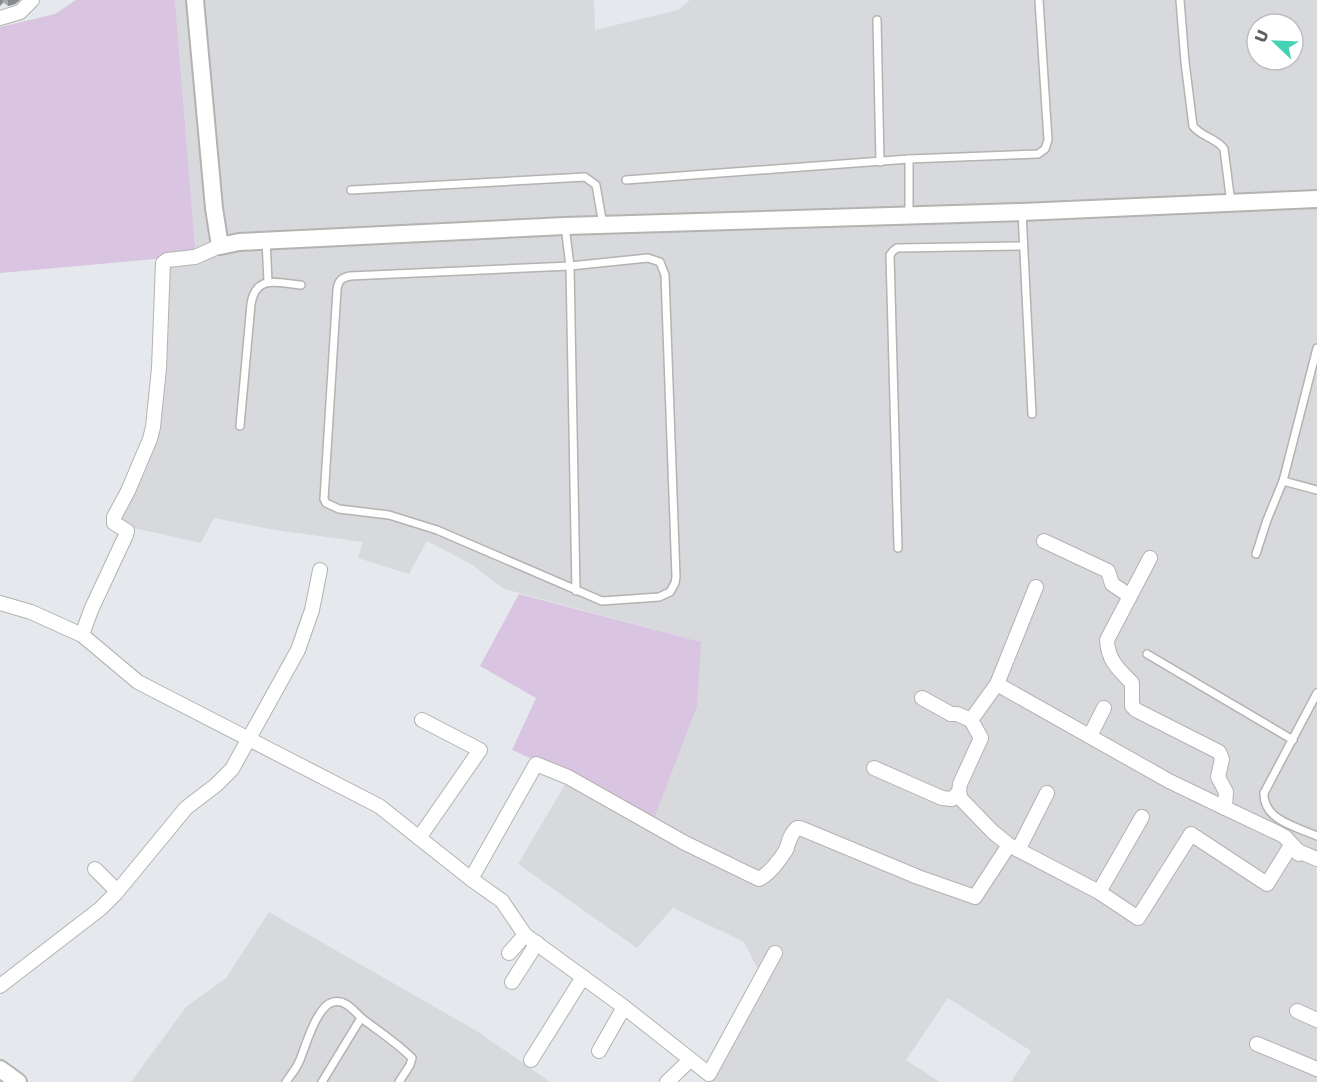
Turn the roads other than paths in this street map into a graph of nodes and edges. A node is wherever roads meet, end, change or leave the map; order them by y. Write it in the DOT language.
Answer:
graph roads {
  1 [pos="32,0"];
  2 [pos="195,0"];
  3 [pos="1039,0"];
  4 [pos="1180,0"];
  5 [pos="0,18"];
  6 [pos="876,20"];
  7 [pos="909,159"];
  8 [pos="880,162"];
  9 [pos="626,180"];
  10 [pos="351,190"];
  11 [pos="1317,199"];
  12 [pos="1231,203"];
  13 [pos="1022,212"];
  14 [pos="909,215"];
  15 [pos="603,225"];
  16 [pos="565,226"];
  17 [pos="266,240"];
  18 [pos="220,246"];
  19 [pos="1023,246"];
  20 [pos="570,266"];
  21 [pos="268,282"];
  22 [pos="301,285"];
  23 [pos="1317,348"];
  24 [pos="1032,414"];
  25 [pos="240,426"];
  26 [pos="1283,481"];
  27 [pos="1317,490"];
  28 [pos="1044,541"];
  29 [pos="898,548"];
  30 [pos="1256,554"];
  31 [pos="1150,558"];
  32 [pos="320,570"];
  33 [pos="1036,587"];
  34 [pos="576,591"];
  35 [pos="1130,597"];
  36 [pos="0,603"];
  37 [pos="82,635"];
  38 [pos="1147,654"];
  39 [pos="997,684"];
  40 [pos="1317,693"];
  41 [pos="922,698"];
  42 [pos="1104,708"];
  43 [pos="422,720"];
  44 [pos="971,720"];
  45 [pos="1090,736"];
  46 [pos="250,738"];
  47 [pos="1293,740"];
  48 [pos="874,768"];
  49 [pos="959,792"];
  50 [pos="1047,793"];
  51 [pos="1226,808"];
  52 [pos="1142,817"];
  53 [pos="1317,836"];
  54 [pos="419,838"];
  55 [pos="1014,848"];
  56 [pos="1317,860"];
  57 [pos="95,869"];
  58 [pos="471,879"];
  59 [pos="117,891"];
  60 [pos="1099,892"];
  61 [pos="525,935"];
  62 [pos="537,944"];
  63 [pos="509,953"];
  64 [pos="775,953"];
  65 [pos="583,977"];
  66 [pos="512,982"];
  67 [pos="0,986"];
  68 [pos="624,1007"];
  69 [pos="1297,1011"];
  70 [pos="361,1018"];
  71 [pos="1317,1020"];
  72 [pos="1257,1044"];
  73 [pos="599,1050"];
  74 [pos="531,1060"];
  75 [pos="690,1060"];
  76 [pos="0,1069"];
  77 [pos="1317,1069"];
  78 [pos="707,1078"];
  79 [pos="18,1082"];
  80 [pos="286,1082"];
  81 [pos="322,1082"];
  82 [pos="399,1082"];
  83 [pos="667,1082"];
  1 -- 5 [label="street"];
  2 -- 18 [label="street"];
  3 -- 7 [label="lane"];
  4 -- 12 [label="lane"];
  6 -- 8 [label="lane"];
  7 -- 8 [label="lane"];
  7 -- 14 [label="lane"];
  8 -- 9 [label="lane"];
  10 -- 15 [label="lane"];
  11 -- 12 [label="street"];
  12 -- 13 [label="street"];
  13 -- 14 [label="street"];
  13 -- 19 [label="lane"];
  14 -- 15 [label="street"];
  15 -- 16 [label="street"];
  16 -- 17 [label="street"];
  16 -- 20 [label="lane"];
  17 -- 18 [label="street"];
  17 -- 21 [label="lane"];
  18 -- 37 [label="street"];
  19 -- 24 [label="lane"];
  19 -- 29 [label="lane"];
  20 -- 34 [label="lane"];
  20 -- 34 [label="lane"];
  20 -- 34 [label="lane"];
  21 -- 22 [label="lane"];
  21 -- 25 [label="lane"];
  23 -- 26 [label="lane"];
  26 -- 27 [label="lane"];
  26 -- 30 [label="lane"];
  28 -- 35 [label="street"];
  31 -- 35 [label="street"];
  32 -- 46 [label="street"];
  33 -- 39 [label="street"];
  35 -- 51 [label="street"];
  36 -- 37 [label="street"];
  37 -- 46 [label="street"];
  38 -- 47 [label="lane"];
  39 -- 44 [label="street"];
  39 -- 45 [label="street"];
  40 -- 47 [label="lane"];
  41 -- 44 [label="street"];
  42 -- 45 [label="street"];
  43 -- 54 [label="street"];
  44 -- 49 [label="street"];
  45 -- 51 [label="street"];
  46 -- 54 [label="street"];
  46 -- 59 [label="street"];
  47 -- 53 [label="lane"];
  48 -- 49 [label="street"];
  49 -- 55 [label="street"];
  50 -- 55 [label="street"];
  51 -- 56 [label="street"];
  52 -- 60 [label="street"];
  54 -- 58 [label="street"];
  55 -- 58 [label="street"];
  55 -- 60 [label="street"];
  56 -- 60 [label="street"];
  57 -- 59 [label="street"];
  58 -- 61 [label="street"];
  59 -- 67 [label="street"];
  61 -- 62 [label="street"];
  61 -- 63 [label="street"];
  62 -- 65 [label="street"];
  62 -- 66 [label="street"];
  64 -- 78 [label="street"];
  65 -- 68 [label="street"];
  65 -- 74 [label="street"];
  68 -- 73 [label="street"];
  68 -- 75 [label="street"];
  69 -- 71 [label="street"];
  70 -- 80 [label="lane"];
  70 -- 81 [label="lane"];
  70 -- 82 [label="lane"];
  72 -- 77 [label="street"];
  75 -- 78 [label="street"];
  75 -- 83 [label="street"];
  76 -- 79 [label="street"];
}
